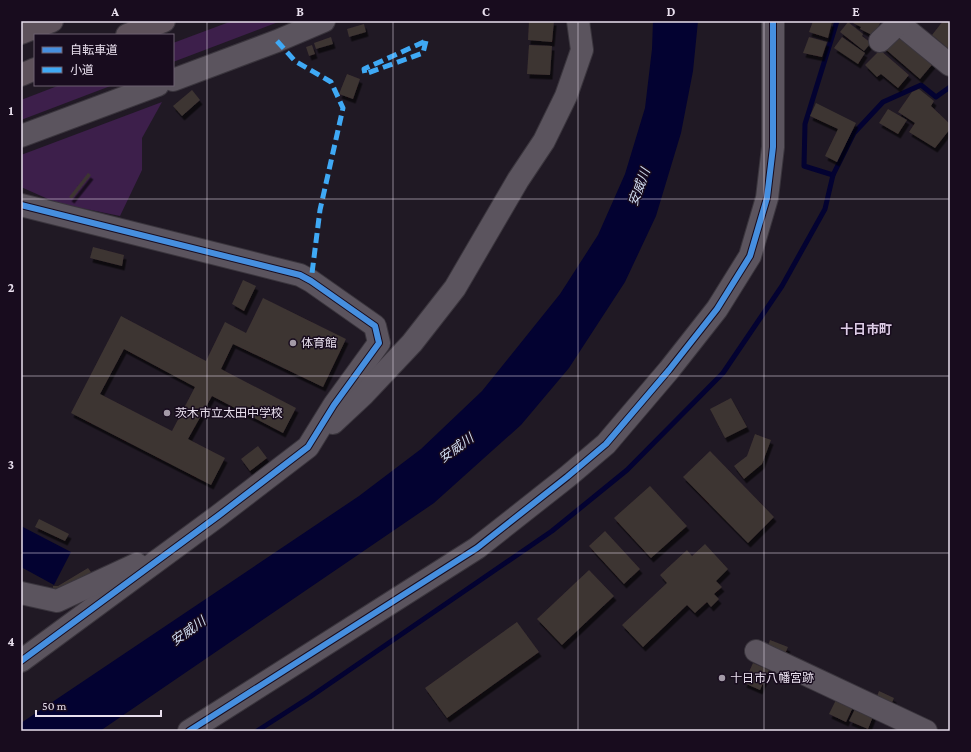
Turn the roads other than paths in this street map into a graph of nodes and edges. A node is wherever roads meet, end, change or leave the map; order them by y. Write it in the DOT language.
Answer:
graph roads {
  1 [pos="52,21"];
  2 [pos="164,21"];
  3 [pos="324,21"];
  4 [pos="578,21"];
  5 [pos="773,21"];
  6 [pos="897,22"];
  7 [pos="21,33"];
  8 [pos="130,34"];
  9 [pos="880,41"];
  10 [pos="950,65"];
  11 [pos="34,69"];
  12 [pos="21,75"];
  13 [pos="174,80"];
  14 [pos="155,86"];
  15 [pos="21,136"];
  16 [pos="21,205"];
  17 [pos="308,447"];
  18 [pos="177,546"];
  19 [pos="21,593"];
  20 [pos="756,651"];
  21 [pos="21,662"];
  22 [pos="189,731"];
  23 [pos="926,731"];
  1 -- 7 [label="highway"];
  2 -- 8 [label="highway"];
  3 -- 13 [label="street"];
  4 -- 17 [label="street"];
  5 -- 22 [label="street"];
  6 -- 9 [label="street"];
  6 -- 10 [label="street"];
  11 -- 12 [label="highway"];
  14 -- 15 [label="street"];
  16 -- 17 [label="street"];
  17 -- 18 [label="street"];
  18 -- 19 [label="street"];
  18 -- 21 [label="street"];
  20 -- 23 [label="street"];
}
